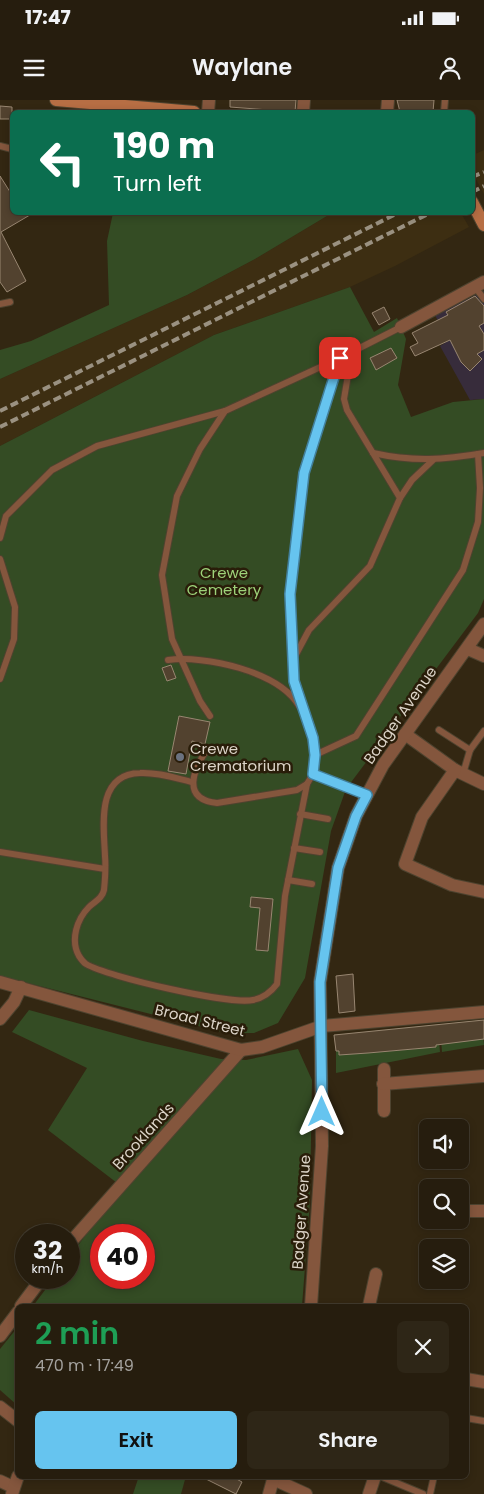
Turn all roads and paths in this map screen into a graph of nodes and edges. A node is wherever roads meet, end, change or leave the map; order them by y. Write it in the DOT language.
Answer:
graph roads {
  1 [pos="56,100"];
  2 [pos="124,106"];
  3 [pos="171,110"];
  4 [pos="475,208"];
  5 [pos="484,225"];
  6 [pos="480,285"];
  7 [pos="484,299"];
  8 [pos="10,302"];
  9 [pos="0,304"];
  10 [pos="400,327"];
  11 [pos="340,358"];
  12 [pos="225,411"];
  13 [pos="373,453"];
  14 [pos="481,454"];
  15 [pos="433,460"];
  16 [pos="482,488"];
  17 [pos="400,498"];
  18 [pos="0,538"];
  19 [pos="0,559"];
  20 [pos="484,624"];
  21 [pos="468,649"];
  22 [pos="484,656"];
  23 [pos="181,658"];
  24 [pos="168,660"];
  25 [pos="293,661"];
  26 [pos="0,679"];
  27 [pos="210,716"];
  28 [pos="306,718"];
  29 [pos="439,730"];
  30 [pos="484,731"];
  31 [pos="405,734"];
  32 [pos="208,748"];
  33 [pos="470,750"];
  34 [pos="315,755"];
  35 [pos="459,772"];
  36 [pos="313,774"];
  37 [pos="192,782"];
  38 [pos="307,784"];
  39 [pos="484,784"];
  40 [pos="367,795"];
  41 [pos="300,814"];
  42 [pos="328,819"];
  43 [pos="294,848"];
  44 [pos="0,852"];
  45 [pos="320,852"];
  46 [pos="104,869"];
  47 [pos="288,880"];
  48 [pos="312,884"];
  49 [pos="484,892"];
  50 [pos="0,982"];
  51 [pos="21,987"];
  52 [pos="484,1012"];
  53 [pos="0,1019"];
  54 [pos="322,1026"];
  55 [pos="241,1050"];
  56 [pos="384,1069"];
  57 [pos="484,1076"];
  58 [pos="383,1084"];
  59 [pos="384,1111"];
  60 [pos="469,1211"];
  61 [pos="484,1211"];
  62 [pos="80,1232"];
  63 [pos="376,1274"];
  64 [pos="34,1289"];
  65 [pos="22,1304"];
  66 [pos="311,1304"];
  67 [pos="369,1304"];
  68 [pos="15,1316"];
  69 [pos="0,1336"];
  70 [pos="469,1379"];
  71 [pos="484,1382"];
  72 [pos="0,1407"];
  73 [pos="469,1418"];
  74 [pos="15,1419"];
  75 [pos="484,1421"];
  76 [pos="273,1479"];
  77 [pos="275,1479"];
  78 [pos="374,1479"];
  79 [pos="387,1479"];
  80 [pos="433,1479"];
  81 [pos="0,1481"];
  82 [pos="15,1486"];
  83 [pos="268,1494"];
  84 [pos="306,1494"];
  85 [pos="369,1494"];
  86 [pos="422,1494"];
  87 [pos="430,1494"];
  1 -- 2 [label="main road"];
  2 -- 3 [label="main road"];
  4 -- 5 [label="main road"];
  6 -- 7 [label="lane"];
  6 -- 10 [label="street"];
  8 -- 9 [label="lane"];
  10 -- 11 [label="lane"];
  11 -- 12 [label="lane"];
  11 -- 13 [label="lane"];
  11 -- 25 [label="lane"];
  12 -- 18 [label="lane"];
  12 -- 23 [label="lane"];
  13 -- 15 [label="lane"];
  13 -- 17 [label="lane"];
  14 -- 15 [label="lane"];
  14 -- 16 [label="lane"];
  15 -- 17 [label="lane"];
  16 -- 34 [label="lane"];
  17 -- 25 [label="lane"];
  19 -- 26 [label="lane"];
  20 -- 21 [label="street, Badger Avenue"];
  21 -- 22 [label="street"];
  21 -- 31 [label="street, Badger Avenue"];
  23 -- 24 [label="lane"];
  23 -- 27 [label="lane"];
  23 -- 28 [label="lane"];
  25 -- 28 [label="lane"];
  28 -- 34 [label="lane"];
  29 -- 33 [label="lane"];
  30 -- 33 [label="lane"];
  31 -- 35 [label="street"];
  31 -- 40 [label="street, Badger Avenue"];
  32 -- 37 [label="lane"];
  33 -- 35 [label="lane"];
  34 -- 36 [label="lane"];
  35 -- 39 [label="street"];
  35 -- 49 [label="street"];
  36 -- 38 [label="lane"];
  36 -- 40 [label="lane"];
  37 -- 38 [label="lane"];
  37 -- 46 [label="lane"];
  38 -- 41 [label="lane"];
  40 -- 54 [label="street, Badger Avenue"];
  41 -- 42 [label="lane"];
  41 -- 43 [label="lane"];
  43 -- 45 [label="lane"];
  43 -- 47 [label="lane"];
  44 -- 46 [label="lane"];
  46 -- 47 [label="lane"];
  47 -- 48 [label="lane"];
  50 -- 51 [label="street, Broad Street"];
  51 -- 53 [label="street"];
  51 -- 55 [label="street, Broad Street"];
  52 -- 54 [label="street, Broad Street"];
  54 -- 55 [label="street, Broad Street"];
  54 -- 66 [label="street, Badger Avenue"];
  55 -- 62 [label="street, Brooklands"];
  56 -- 58 [label="street"];
  57 -- 58 [label="street"];
  58 -- 59 [label="street"];
  60 -- 61 [label="street"];
  63 -- 67 [label="street"];
  64 -- 65 [label="street"];
  68 -- 69 [label="street"];
  70 -- 71 [label="street"];
  72 -- 74 [label="street"];
  73 -- 75 [label="lane"];
  76 -- 83 [label="street"];
  77 -- 84 [label="street"];
  78 -- 85 [label="street"];
  79 -- 86 [label="lane"];
  80 -- 87 [label="lane"];
  81 -- 82 [label="street"];
}
